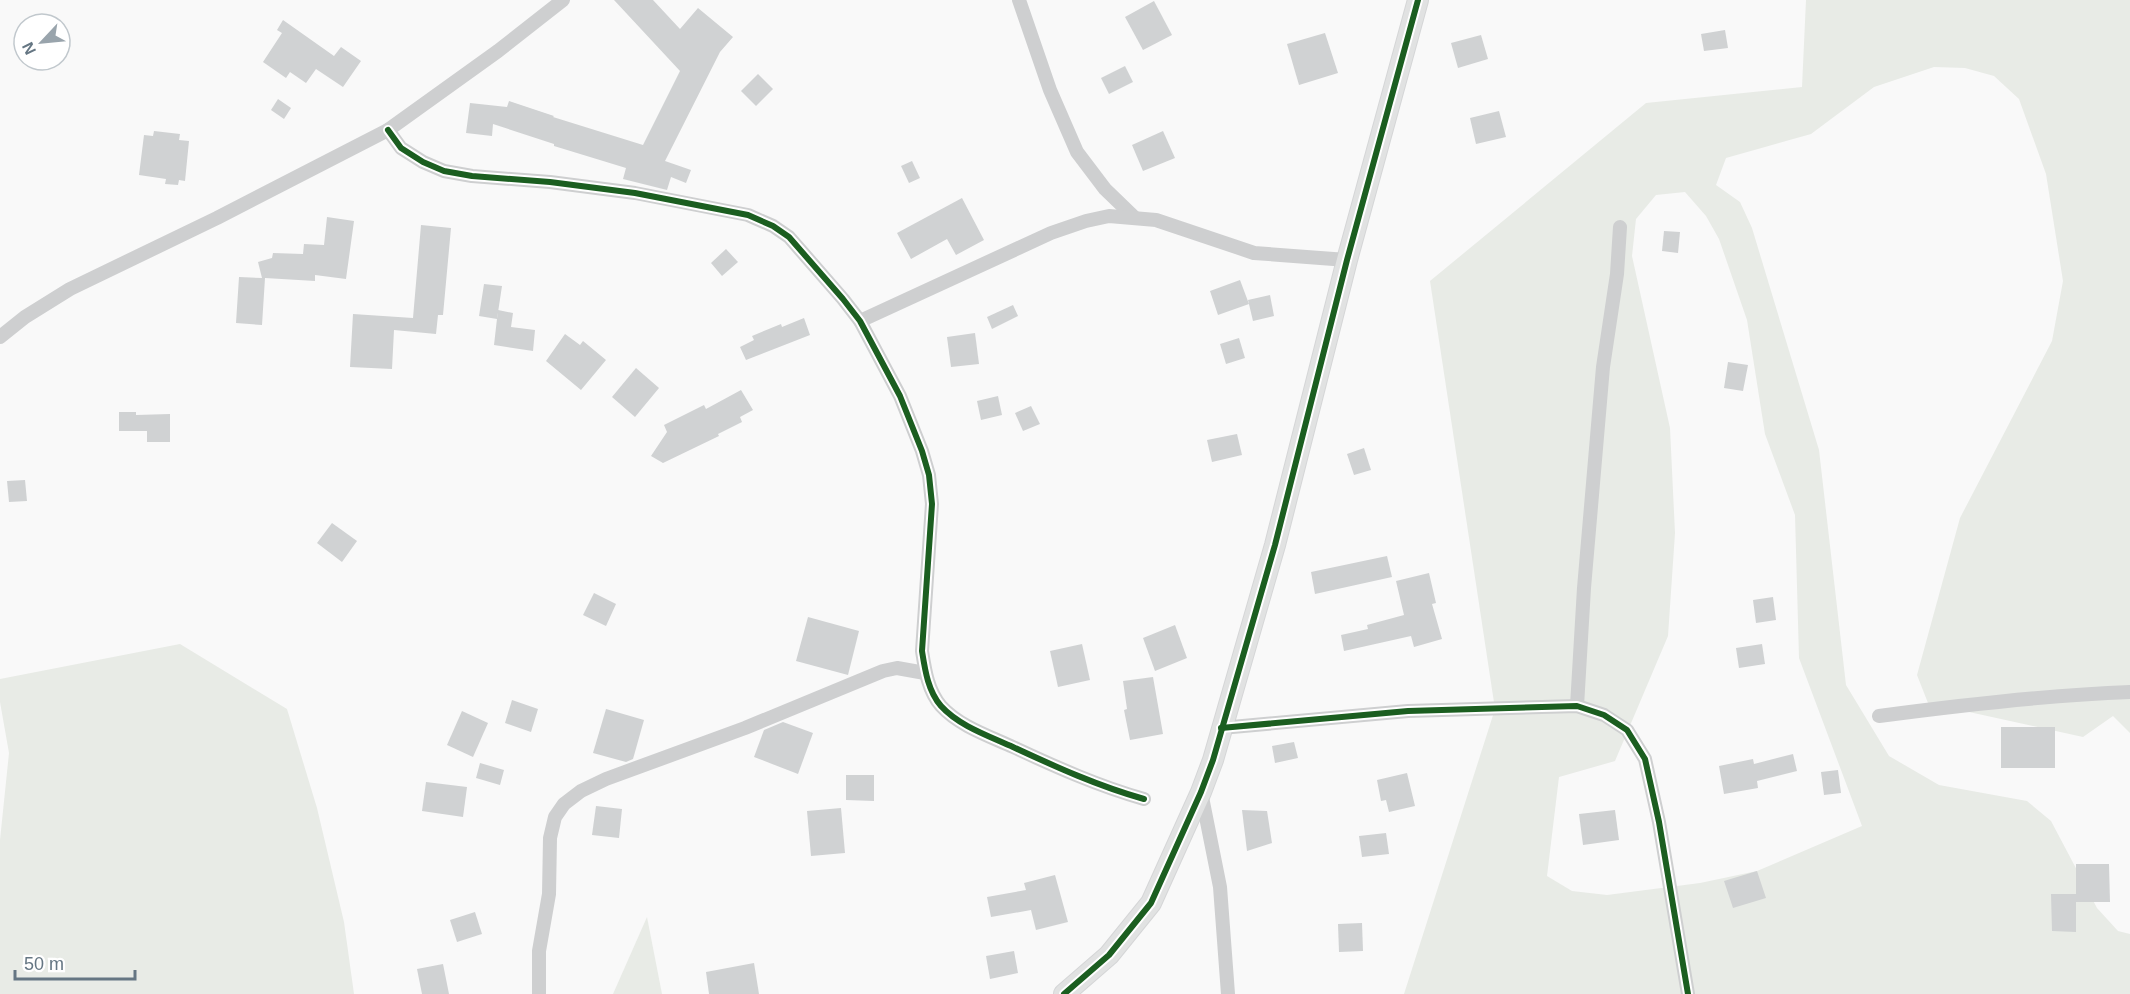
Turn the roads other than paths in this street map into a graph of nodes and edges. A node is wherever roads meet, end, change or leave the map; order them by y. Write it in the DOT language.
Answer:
graph roads {
  1 [pos="563,0"];
  2 [pos="1018,0"];
  3 [pos="1418,0"];
  4 [pos="388,130"];
  5 [pos="1134,217"];
  6 [pos="1620,227"];
  7 [pos="1347,260"];
  8 [pos="860,321"];
  9 [pos="0,337"];
  10 [pos="925,673"];
  11 [pos="2130,692"];
  12 [pos="1577,706"];
  13 [pos="1879,716"];
  14 [pos="1221,728"];
  15 [pos="1201,792"];
  16 [pos="1144,799"];
  17 [pos="539,994"];
  18 [pos="1064,994"];
  19 [pos="1228,994"];
  20 [pos="1688,994"];
  1 -- 4 [label="street"];
  2 -- 5 [label="street"];
  3 -- 7 [label="street"];
  4 -- 8 [label="street"];
  4 -- 9 [label="street"];
  5 -- 7 [label="street"];
  5 -- 8 [label="street"];
  6 -- 12 [label="street"];
  7 -- 14 [label="street"];
  8 -- 10 [label="street"];
  10 -- 16 [label="street"];
  10 -- 17 [label="street"];
  11 -- 13 [label="street"];
  12 -- 14 [label="street"];
  12 -- 20 [label="street"];
  14 -- 15 [label="street"];
  15 -- 18 [label="street"];
  15 -- 19 [label="street"];
}
